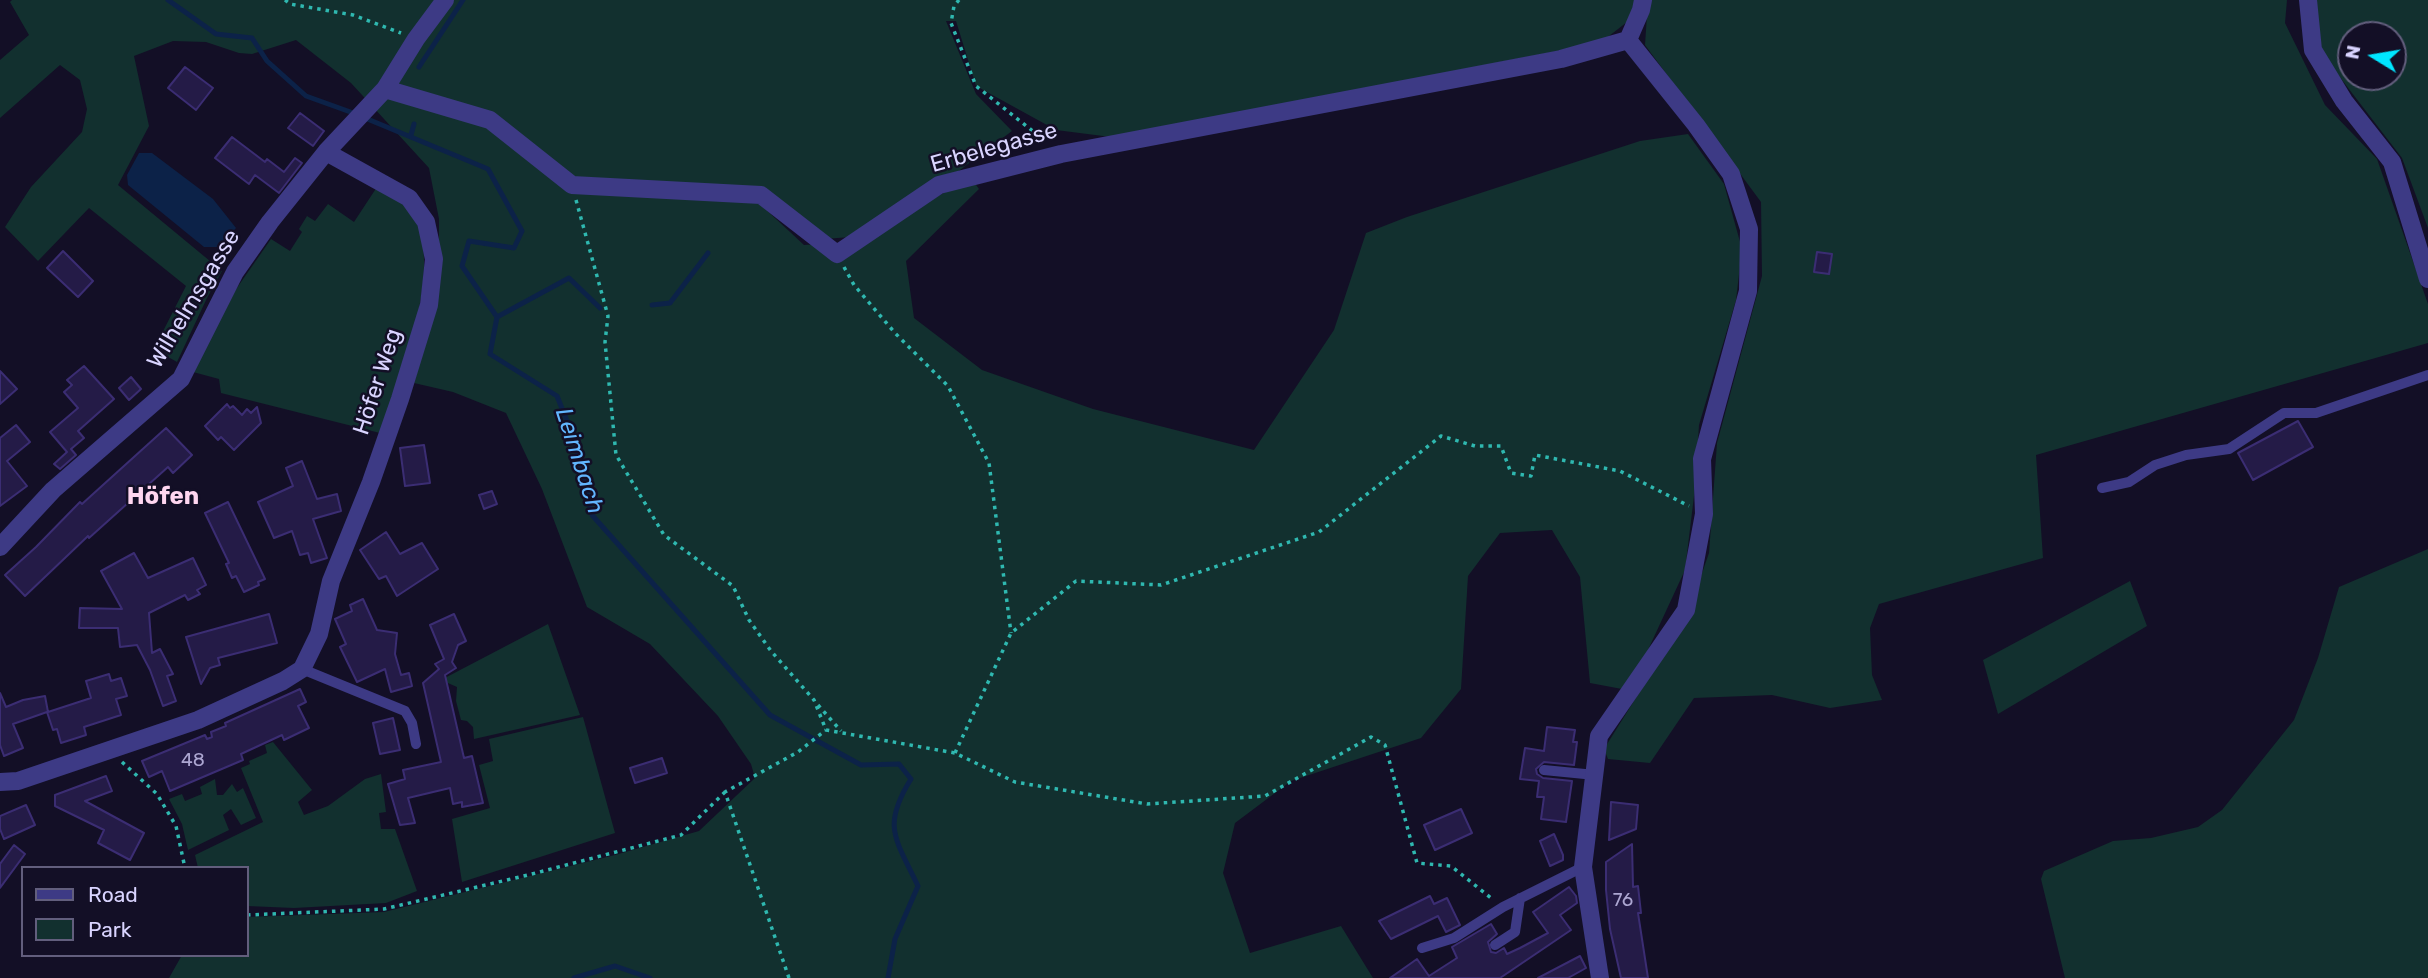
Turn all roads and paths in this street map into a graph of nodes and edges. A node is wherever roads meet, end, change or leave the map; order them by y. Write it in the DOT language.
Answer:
graph roads {
  1 [pos="285,0"];
  2 [pos="445,0"];
  3 [pos="959,0"];
  4 [pos="1643,0"];
  5 [pos="2308,0"];
  6 [pos="416,39"];
  7 [pos="1628,40"];
  8 [pos="386,89"];
  9 [pos="326,152"];
  10 [pos="1061,153"];
  11 [pos="572,185"];
  12 [pos="836,254"];
  13 [pos="2428,279"];
  14 [pos="2428,374"];
  15 [pos="2102,488"];
  16 [pos="1704,514"];
  17 [pos="0,547"];
  18 [pos="1011,634"];
  19 [pos="302,669"];
  20 [pos="814,700"];
  21 [pos="826,730"];
  22 [pos="842,732"];
  23 [pos="416,744"];
  24 [pos="109,751"];
  25 [pos="955,753"];
  26 [pos="1544,770"];
  27 [pos="1595,775"];
  28 [pos="0,782"];
  29 [pos="725,792"];
  30 [pos="186,866"];
  31 [pos="1583,867"];
  32 [pos="1520,898"];
  33 [pos="1503,907"];
  34 [pos="248,915"];
  35 [pos="1495,946"];
  36 [pos="1422,948"];
  37 [pos="789,978"];
  38 [pos="1599,978"];
  1 -- 6 [label="path"];
  2 -- 6 [label="street, Wilhelmsgasse"];
  3 -- 10 [label="path"];
  4 -- 7 [label="street"];
  5 -- 13 [label="street"];
  6 -- 8 [label="street, Wilhelmsgasse"];
  7 -- 10 [label="street, Erbelegasse"];
  7 -- 16 [label="street"];
  8 -- 9 [label="street, Wilhelmsgasse"];
  8 -- 11 [label="street"];
  9 -- 17 [label="street, Wilhelmsgasse"];
  9 -- 19 [label="street, Höfer Weg"];
  10 -- 12 [label="street, Erbelegasse"];
  11 -- 12 [label="street"];
  11 -- 20 [label="path"];
  12 -- 18 [label="path"];
  14 -- 15 [label="lane"];
  16 -- 18 [label="path"];
  16 -- 27 [label="street"];
  18 -- 25 [label="path"];
  19 -- 23 [label="lane"];
  19 -- 24 [label="street"];
  20 -- 21 [label="path"];
  20 -- 22 [label="path"];
  21 -- 22 [label="path"];
  21 -- 29 [label="path"];
  22 -- 25 [label="path"];
  24 -- 28 [label="street"];
  24 -- 30 [label="path"];
  25 -- 33 [label="path"];
  26 -- 27 [label="lane"];
  27 -- 31 [label="street"];
  29 -- 34 [label="path"];
  29 -- 37 [label="path"];
  31 -- 32 [label="lane"];
  31 -- 38 [label="street"];
  32 -- 33 [label="lane"];
  32 -- 35 [label="lane"];
  33 -- 36 [label="lane"];
}
